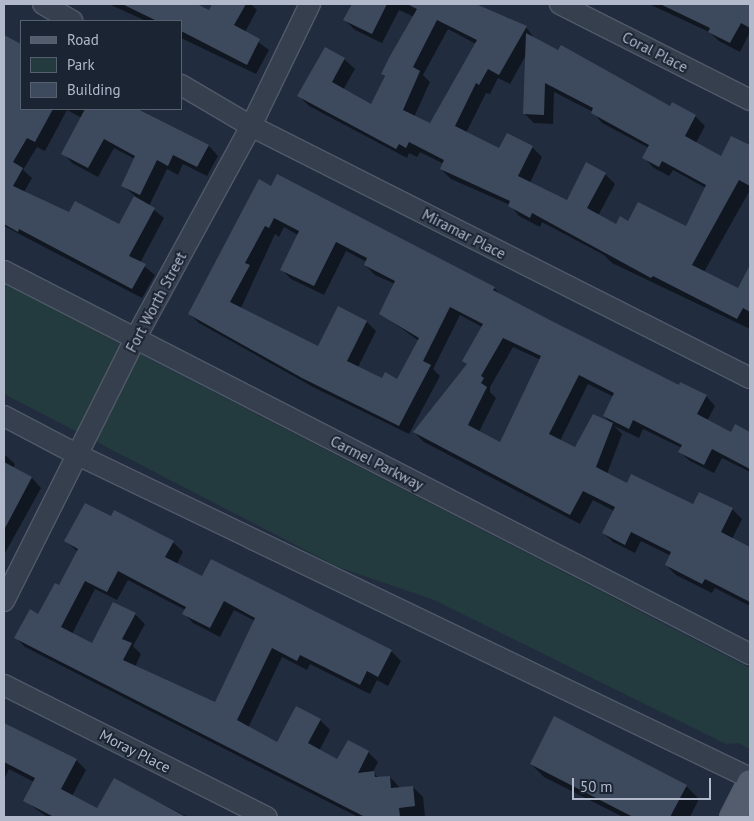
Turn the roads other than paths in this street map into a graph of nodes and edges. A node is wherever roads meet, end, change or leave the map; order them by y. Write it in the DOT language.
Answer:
graph roads {
  1 [pos="43,4"];
  2 [pos="310,4"];
  3 [pos="560,4"];
  4 [pos="71,20"];
  5 [pos="182,86"];
  6 [pos="750,100"];
  7 [pos="251,126"];
  8 [pos="4,271"];
  9 [pos="135,339"];
  10 [pos="750,378"];
  11 [pos="4,416"];
  12 [pos="78,455"];
  13 [pos="4,601"];
  14 [pos="750,654"];
  15 [pos="4,685"];
  16 [pos="750,780"];
  17 [pos="267,817"];
  18 [pos="732,817"];
  1 -- 4 [label="street"];
  2 -- 7 [label="street, Fort Worth Street"];
  3 -- 6 [label="street, Coral Place"];
  5 -- 7 [label="street, Miramar Place"];
  7 -- 9 [label="street, Fort Worth Street"];
  7 -- 10 [label="street, Miramar Place"];
  8 -- 9 [label="street, Carmel Parkway"];
  9 -- 12 [label="street, Fort Worth Street"];
  9 -- 14 [label="street, Carmel Parkway"];
  11 -- 12 [label="street"];
  12 -- 13 [label="street, Fort Worth Street"];
  12 -- 16 [label="street"];
  15 -- 17 [label="street, Moray Place"];
  16 -- 18 [label="main road"];
}
